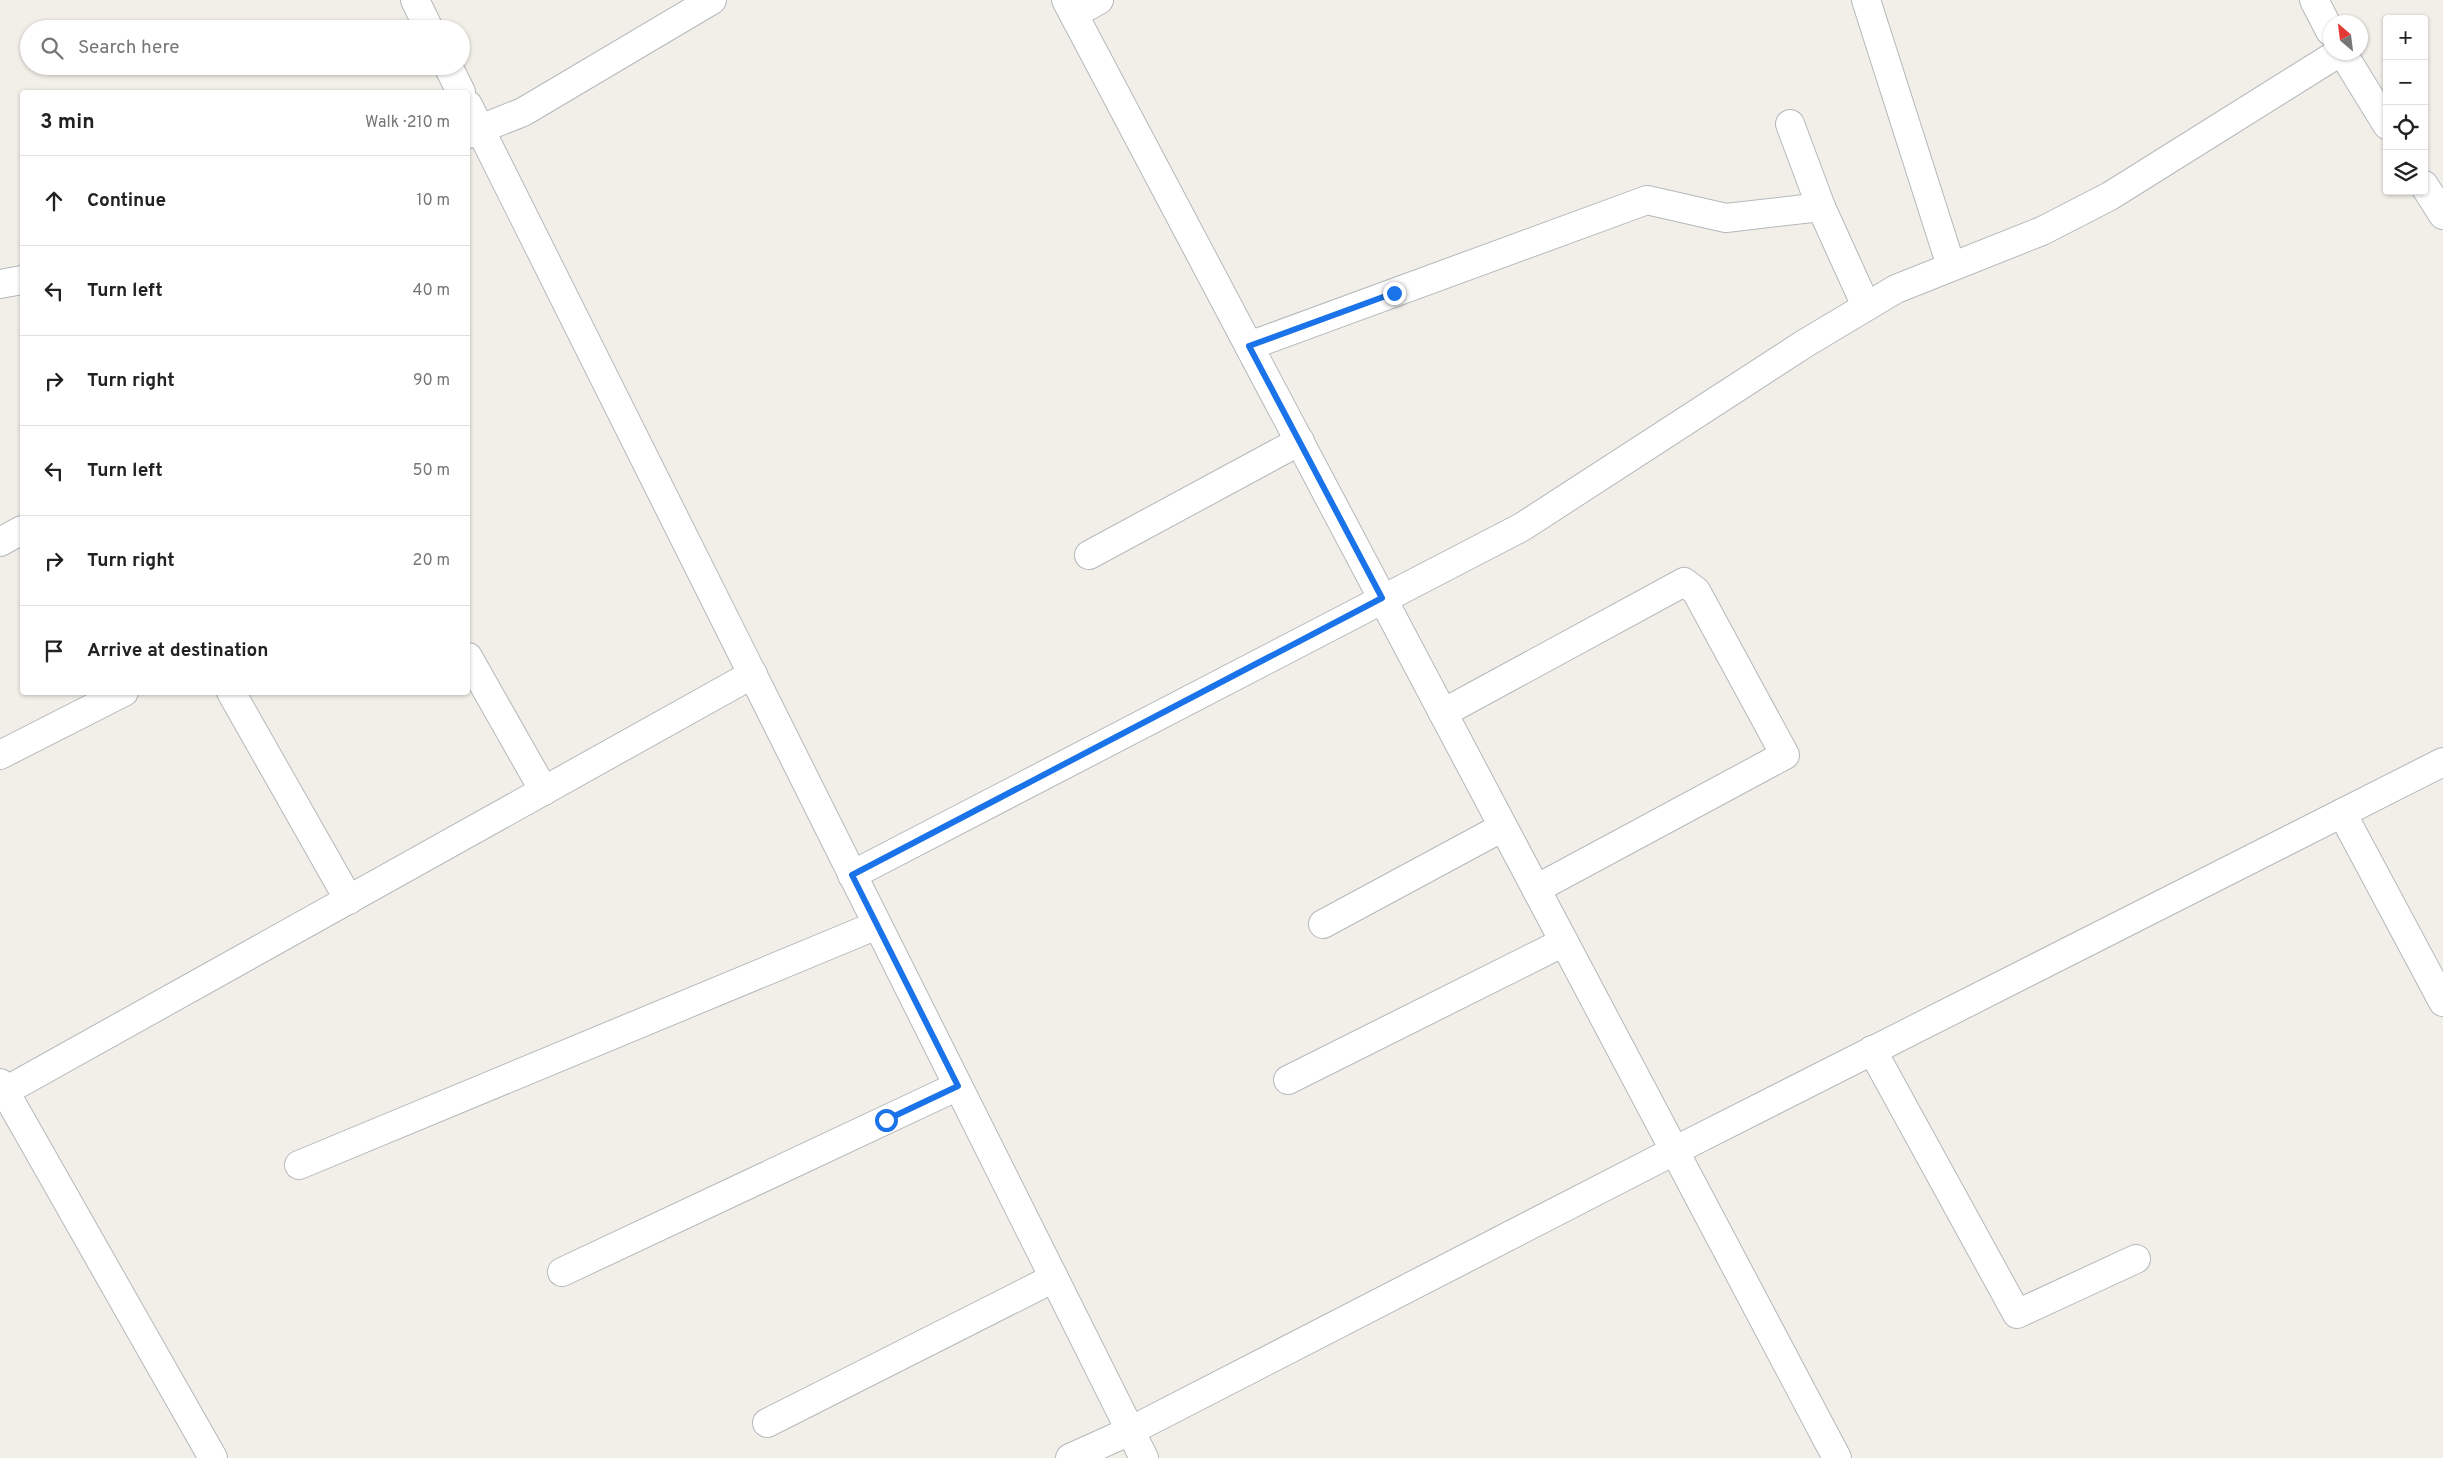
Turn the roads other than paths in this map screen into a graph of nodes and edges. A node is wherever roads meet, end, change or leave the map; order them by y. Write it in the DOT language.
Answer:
graph roads {
  1 [pos="414,0"];
  2 [pos="712,0"];
  3 [pos="1099,0"];
  4 [pos="1866,0"];
  5 [pos="2314,0"];
  6 [pos="1070,7"];
  7 [pos="2323,17"];
  8 [pos="424,20"];
  9 [pos="2328,60"];
  10 [pos="2346,60"];
  11 [pos="452,75"];
  12 [pos="460,90"];
  13 [pos="470,114"];
  14 [pos="2383,119"];
  15 [pos="1790,124"];
  16 [pos="474,131"];
  17 [pos="2428,191"];
  18 [pos="1821,207"];
  19 [pos="2443,215"];
  20 [pos="1951,266"];
  21 [pos="20,280"];
  22 [pos="0,284"];
  23 [pos="1866,306"];
  24 [pos="1249,346"];
  25 [pos="1300,441"];
  26 [pos="20,531"];
  27 [pos="0,542"];
  28 [pos="1089,555"];
  29 [pos="1382,598"];
  30 [pos="470,661"];
  31 [pos="753,674"];
  32 [pos="118,695"];
  33 [pos="234,695"];
  34 [pos="1443,713"];
  35 [pos="0,755"];
  36 [pos="2443,762"];
  37 [pos="544,791"];
  38 [pos="2342,813"];
  39 [pos="1503,827"];
  40 [pos="852,875"];
  41 [pos="1536,889"];
  42 [pos="349,900"];
  43 [pos="877,924"];
  44 [pos="1323,924"];
  45 [pos="1564,942"];
  46 [pos="2443,1002"];
  47 [pos="1872,1050"];
  48 [pos="1288,1080"];
  49 [pos="958,1086"];
  50 [pos="2,1089"];
  51 [pos="1674,1151"];
  52 [pos="299,1166"];
  53 [pos="2136,1259"];
  54 [pos="562,1272"];
  55 [pos="1054,1278"];
  56 [pos="767,1423"];
  57 [pos="1130,1431"];
  58 [pos="213,1458"];
  59 [pos="1070,1458"];
  60 [pos="1144,1458"];
  61 [pos="1837,1458"];
  1 -- 8 [label="street"];
  2 -- 16 [label="street"];
  3 -- 6 [label="street"];
  4 -- 20 [label="street"];
  5 -- 7 [label="street"];
  6 -- 24 [label="street"];
  9 -- 20 [label="street"];
  10 -- 14 [label="street"];
  11 -- 12 [label="street"];
  13 -- 16 [label="street"];
  15 -- 18 [label="street"];
  16 -- 31 [label="street"];
  17 -- 19 [label="street"];
  18 -- 23 [label="street"];
  18 -- 24 [label="street"];
  20 -- 23 [label="street"];
  21 -- 22 [label="street"];
  23 -- 29 [label="street"];
  24 -- 25 [label="street"];
  25 -- 28 [label="street"];
  25 -- 29 [label="street"];
  26 -- 27 [label="street"];
  29 -- 34 [label="street"];
  29 -- 40 [label="street"];
  30 -- 37 [label="street"];
  31 -- 37 [label="street"];
  31 -- 40 [label="street"];
  32 -- 35 [label="street"];
  33 -- 42 [label="street"];
  34 -- 39 [label="street"];
  34 -- 41 [label="street"];
  36 -- 38 [label="street"];
  37 -- 42 [label="street"];
  38 -- 46 [label="street"];
  38 -- 47 [label="street"];
  39 -- 41 [label="street"];
  39 -- 44 [label="street"];
  40 -- 43 [label="street"];
  41 -- 45 [label="street"];
  42 -- 50 [label="street"];
  43 -- 49 [label="street"];
  43 -- 52 [label="street"];
  45 -- 48 [label="street"];
  45 -- 51 [label="street"];
  47 -- 51 [label="street"];
  47 -- 53 [label="street"];
  49 -- 54 [label="street"];
  49 -- 55 [label="street"];
  50 -- 58 [label="street"];
  51 -- 57 [label="street"];
  51 -- 61 [label="street"];
  55 -- 56 [label="street"];
  55 -- 57 [label="street"];
  57 -- 59 [label="street"];
  57 -- 60 [label="street"];
}
